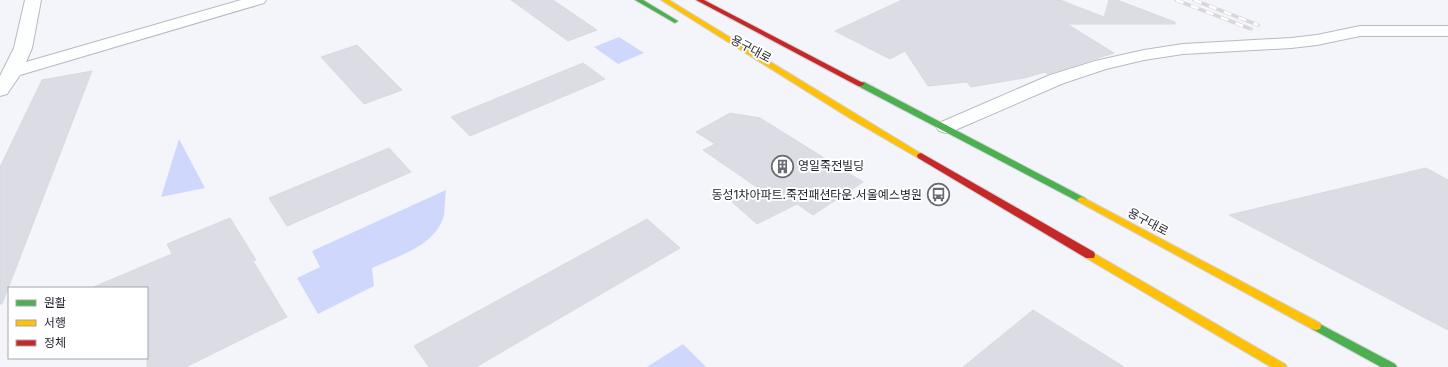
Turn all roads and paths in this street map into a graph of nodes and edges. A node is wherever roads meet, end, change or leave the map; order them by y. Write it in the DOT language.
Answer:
graph roads {
  1 [pos="33,0"];
  2 [pos="258,0"];
  3 [pos="638,0"];
  4 [pos="664,0"];
  5 [pos="699,0"];
  6 [pos="680,24"];
  7 [pos="766,24"];
  8 [pos="1448,31"];
  9 [pos="728,50"];
  10 [pos="13,71"];
  11 [pos="0,90"];
  12 [pos="891,100"];
  13 [pos="854,117"];
  14 [pos="946,127"];
  15 [pos="1281,367"];
  16 [pos="1391,367"];
  1 -- 10 [label="street"];
  2 -- 10 [label="street"];
  3 -- 6 [label="main road"];
  4 -- 13 [label="main road, 용구대로"];
  5 -- 12 [label="main road, 용구대로"];
  7 -- 12 [label="main road, 용구대로"];
  8 -- 14 [label="street"];
  9 -- 13 [label="main road, 용구대로"];
  10 -- 11 [label="street"];
  12 -- 14 [label="main road, 용구대로"];
  13 -- 15 [label="main road, 용구대로"];
  14 -- 16 [label="main road, 용구대로"];
}
